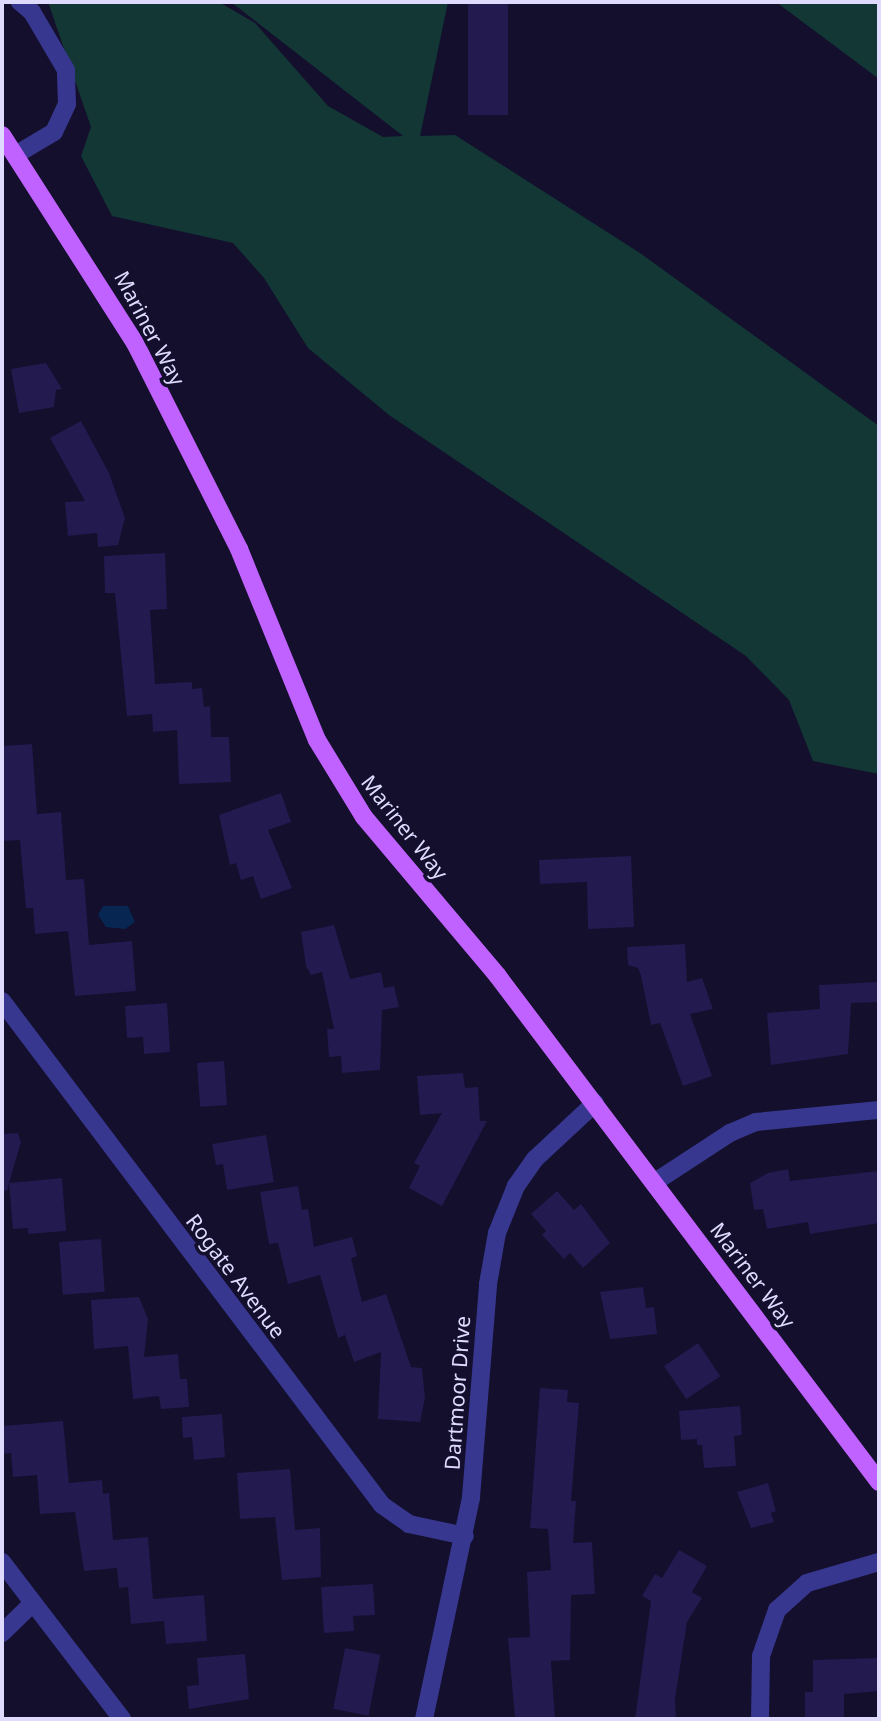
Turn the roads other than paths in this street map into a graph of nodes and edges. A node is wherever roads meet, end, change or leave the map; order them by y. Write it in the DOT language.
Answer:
graph roads {
  1 [pos="20,2"];
  2 [pos="2,135"];
  3 [pos="17,154"];
  4 [pos="2,1001"];
  5 [pos="595,1103"];
  6 [pos="879,1110"];
  7 [pos="655,1182"];
  8 [pos="879,1482"];
  9 [pos="465,1536"];
  10 [pos="2,1562"];
  11 [pos="879,1562"];
  12 [pos="33,1603"];
  13 [pos="2,1633"];
  14 [pos="122,1719"];
  15 [pos="424,1719"];
  16 [pos="760,1719"];
  1 -- 3 [label="street"];
  2 -- 3 [label="main road, Mariner Way"];
  3 -- 5 [label="main road, Mariner Way"];
  4 -- 9 [label="street, Rogate Avenue"];
  5 -- 7 [label="main road, Mariner Way"];
  5 -- 9 [label="street, Dartmoor Drive"];
  6 -- 7 [label="street"];
  7 -- 8 [label="main road, Mariner Way"];
  9 -- 15 [label="street, Dartmoor Drive"];
  10 -- 12 [label="street"];
  11 -- 16 [label="street"];
  12 -- 13 [label="street"];
  12 -- 14 [label="street"];
}
